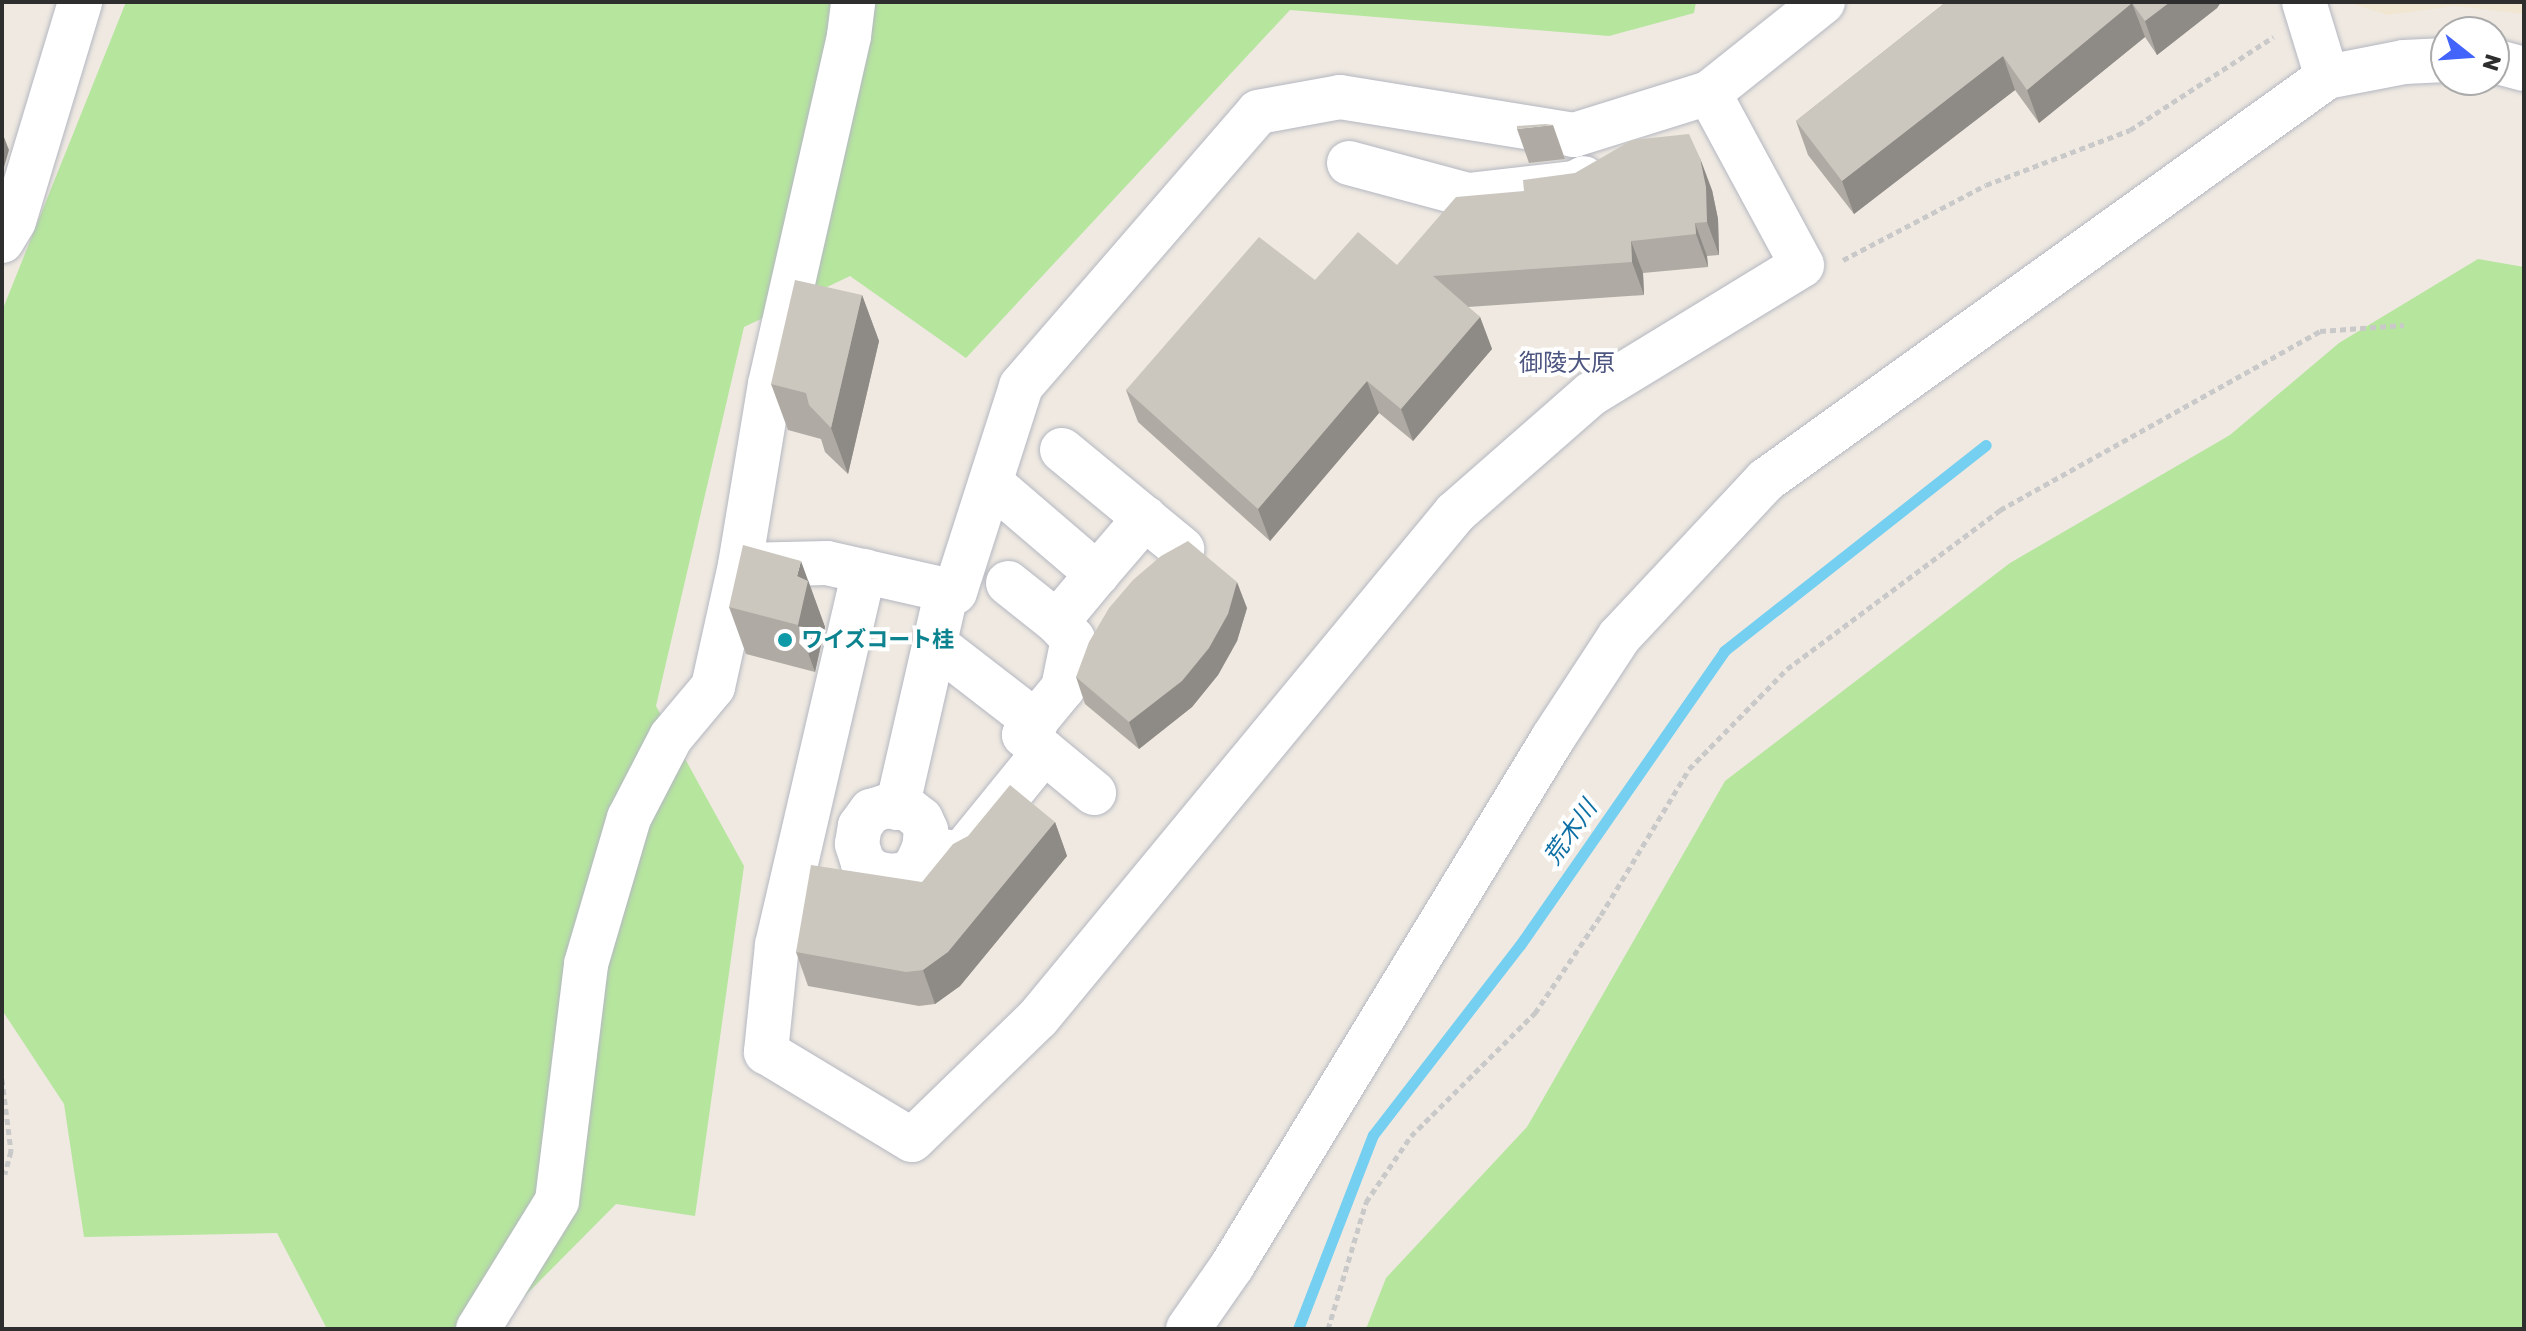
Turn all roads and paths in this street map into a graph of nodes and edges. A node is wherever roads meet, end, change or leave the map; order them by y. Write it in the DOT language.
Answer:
graph roads {
  1 [pos="54,2"];
  2 [pos="80,2"];
  3 [pos="853,2"];
  4 [pos="1823,2"];
  5 [pos="2304,2"];
  6 [pos="2275,36"];
  7 [pos="2430,61"];
  8 [pos="2327,77"];
  9 [pos="1709,93"];
  10 [pos="51,97"];
  11 [pos="1349,163"];
  12 [pos="2,241"];
  13 [pos="1835,264"];
  14 [pos="2404,325"];
  15 [pos="1062,450"];
  16 [pos="991,483"];
  17 [pos="1145,518"];
  18 [pos="1182,549"];
  19 [pos="740,565"];
  20 [pos="864,571"];
  21 [pos="1097,574"];
  22 [pos="1008,583"];
  23 [pos="947,590"];
  24 [pos="1057,622"];
  25 [pos="935,644"];
  26 [pos="1040,737"];
  27 [pos="1094,793"];
  28 [pos="897,808"];
  29 [pos="924,848"];
  30 [pos="2,1079"];
  31 [pos="5,1174"];
  32 [pos="478,1329"];
  33 [pos="1188,1329"];
  34 [pos="1328,1329"];
  1 -- 10 [label="street"];
  2 -- 10 [label="street"];
  3 -- 19 [label="street"];
  4 -- 9 [label="street"];
  5 -- 8 [label="street"];
  6 -- 13 [label="path"];
  7 -- 8 [label="street"];
  8 -- 33 [label="street"];
  9 -- 11 [label="street"];
  9 -- 16 [label="street"];
  9 -- 20 [label="street"];
  10 -- 12 [label="street"];
  14 -- 34 [label="path"];
  15 -- 17 [label="street"];
  16 -- 21 [label="street"];
  16 -- 23 [label="street"];
  17 -- 18 [label="street"];
  17 -- 21 [label="street"];
  19 -- 20 [label="street"];
  19 -- 32 [label="street"];
  20 -- 23 [label="street"];
  21 -- 24 [label="street"];
  22 -- 24 [label="street"];
  23 -- 25 [label="street"];
  24 -- 26 [label="street"];
  25 -- 26 [label="street"];
  25 -- 28 [label="street"];
  26 -- 27 [label="street"];
  26 -- 29 [label="street"];
  28 -- 29 [label="street"];
  28 -- 29 [label="street"];
  30 -- 31 [label="path"];
}
